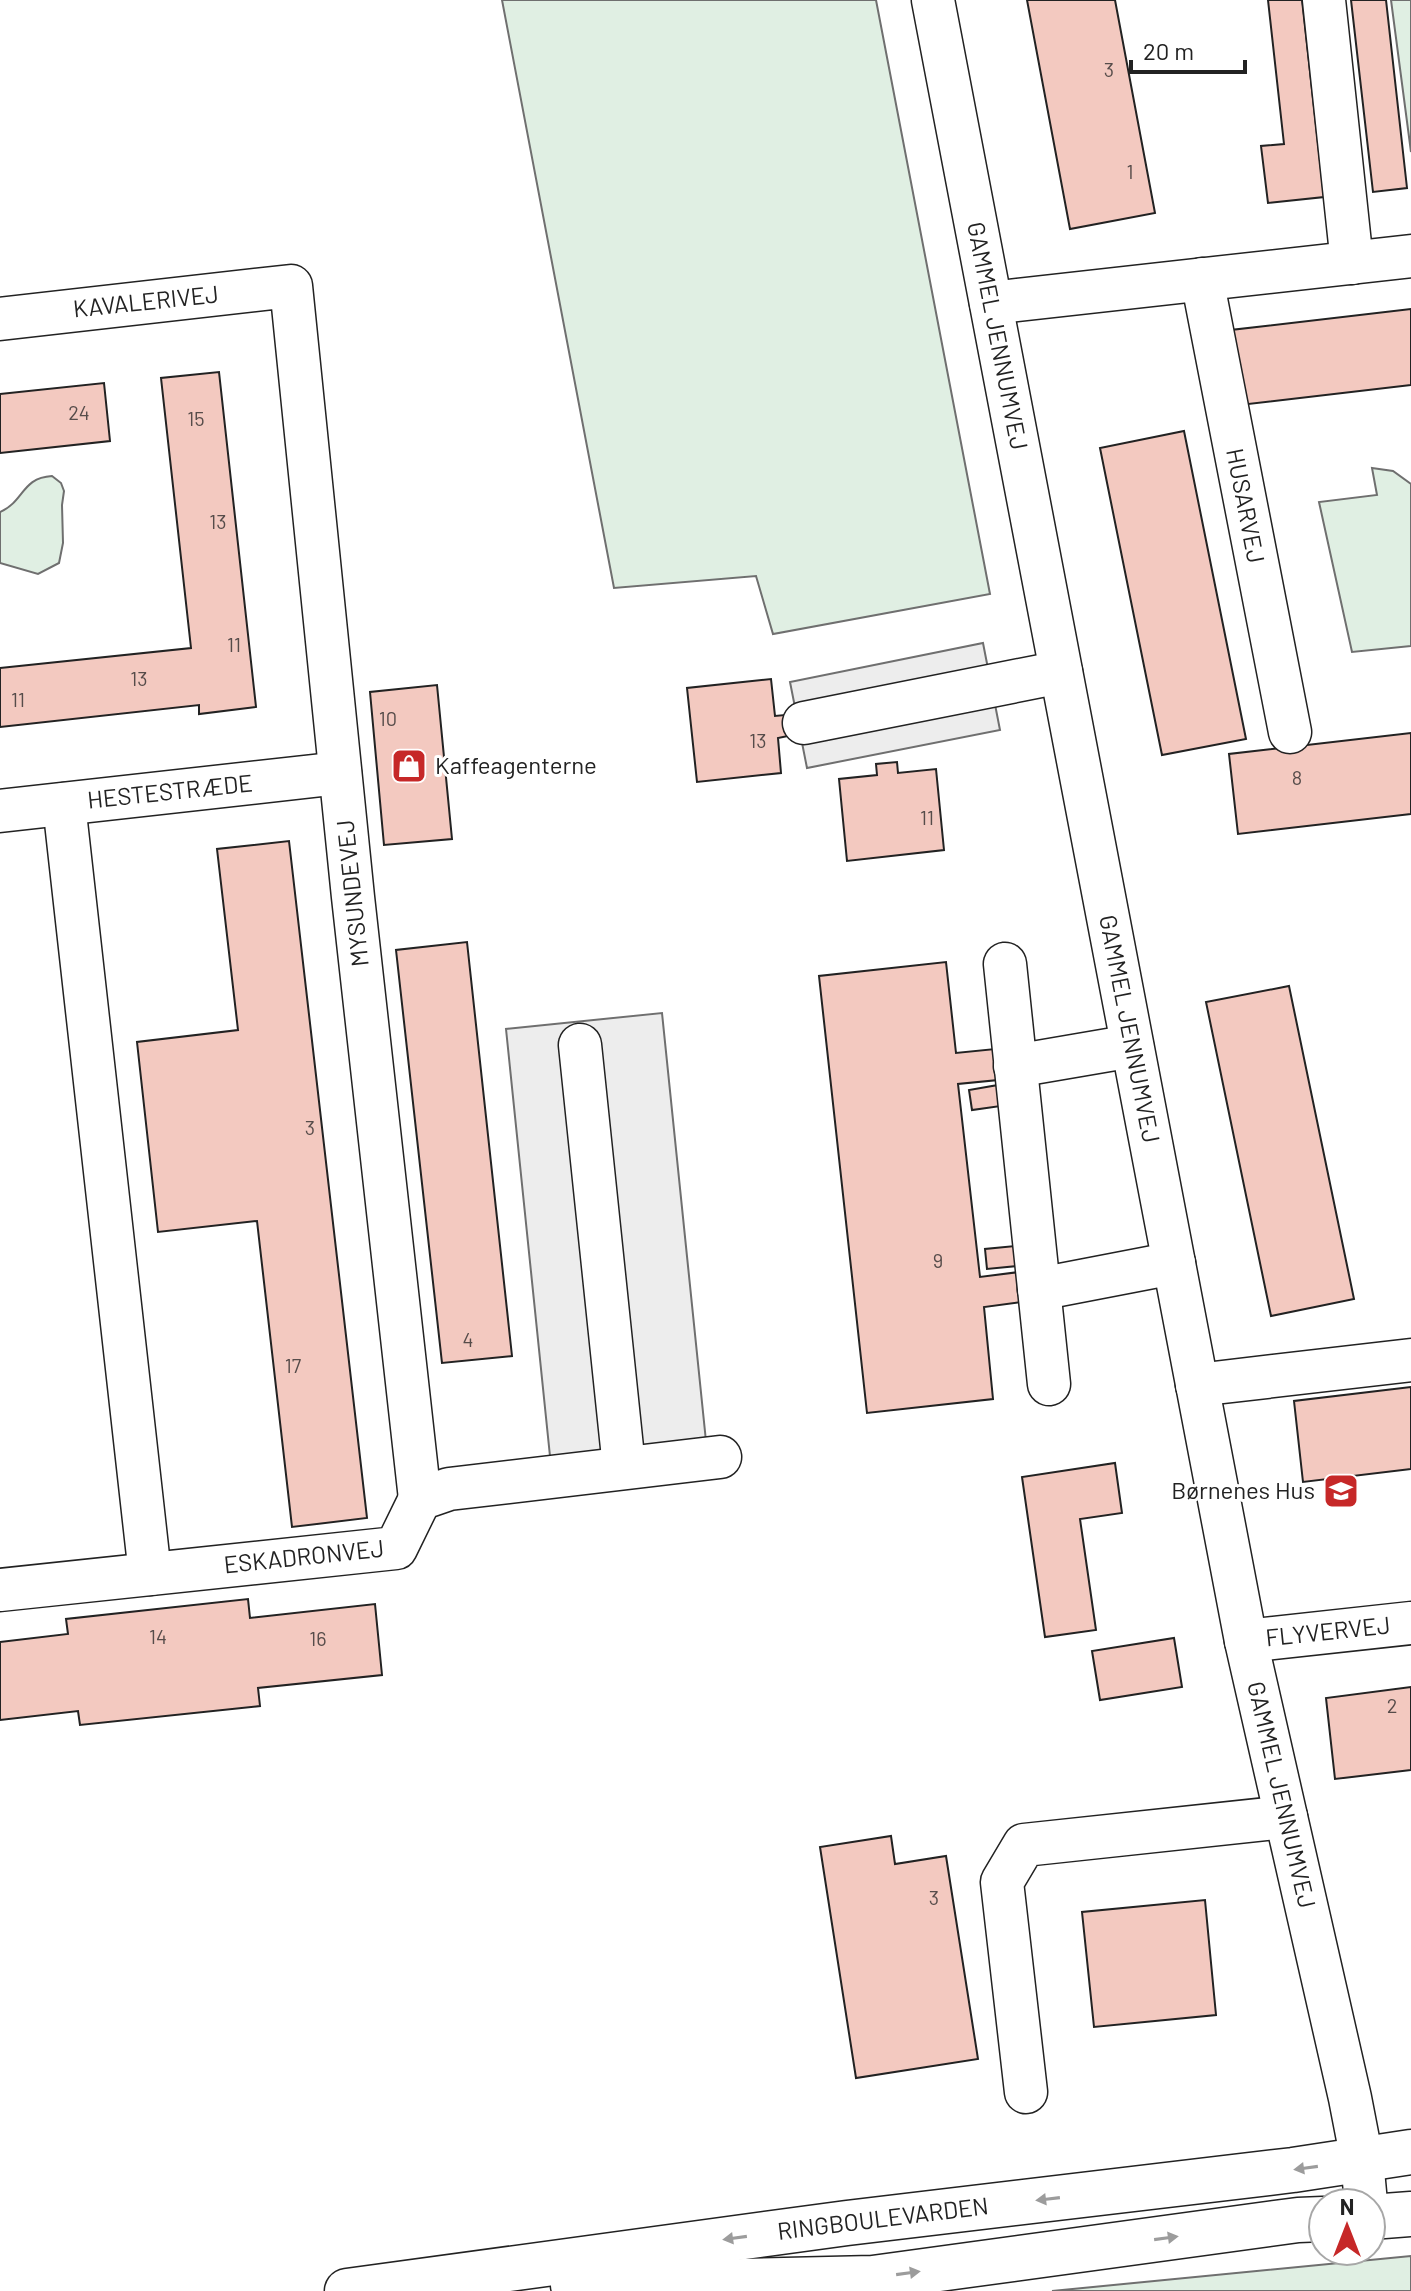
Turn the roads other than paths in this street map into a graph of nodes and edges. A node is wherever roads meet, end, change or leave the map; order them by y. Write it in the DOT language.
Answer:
graph roads {
  1 [pos="933,0"];
  2 [pos="1324,0"];
  3 [pos="1411,256"];
  4 [pos="1352,263"];
  5 [pos="1202,279"];
  6 [pos="291,286"];
  7 [pos="991,303"];
  8 [pos="0,319"];
  9 [pos="1061,672"];
  10 [pos="804,723"];
  11 [pos="1290,732"];
  12 [pos="340,773"];
  13 [pos="64,804"];
  14 [pos="0,811"];
  15 [pos="1005,964"];
  16 [pos="580,1045"];
  17 [pos="1132,1046"];
  18 [pos="1015,1066"];
  19 [pos="1174,1263"];
  20 [pos="1039,1289"];
  21 [pos="1411,1360"];
  22 [pos="1049,1384"];
  23 [pos="1197,1385"];
  24 [pos="720,1457"];
  25 [pos="624,1467"];
  26 [pos="420,1499"];
  27 [pos="150,1574"];
  28 [pos="0,1590"];
  29 [pos="1411,1623"];
  30 [pos="1246,1641"];
  31 [pos="1286,1817"];
  32 [pos="1026,2092"];
  33 [pos="1411,2152"];
  34 [pos="1362,2160"];
  35 [pos="1365,2187"];
  36 [pos="1411,2214"];
  37 [pos="1387,2216"];
  38 [pos="1307,2220"];
  39 [pos="354,2290"];
  40 [pos="347,2291"];
  1 -- 7 [label="street, GAMMEL JENNUMVEJ"];
  2 -- 4 [label="street"];
  3 -- 4 [label="street"];
  4 -- 5 [label="street"];
  5 -- 7 [label="street"];
  5 -- 11 [label="street, HUSARVEJ"];
  6 -- 8 [label="street, KAVALERIVEJ"];
  6 -- 12 [label="street, MYSUNDEVEJ"];
  7 -- 9 [label="street, GAMMEL JENNUMVEJ"];
  9 -- 10 [label="street"];
  9 -- 17 [label="street, GAMMEL JENNUMVEJ"];
  12 -- 13 [label="street, HESTESTRÆDE"];
  12 -- 26 [label="street, MYSUNDEVEJ"];
  13 -- 14 [label="street, HESTESTRÆDE"];
  13 -- 27 [label="street"];
  15 -- 18 [label="street"];
  16 -- 25 [label="street"];
  17 -- 18 [label="street"];
  17 -- 19 [label="street, GAMMEL JENNUMVEJ"];
  18 -- 20 [label="street"];
  19 -- 20 [label="street"];
  19 -- 23 [label="street, GAMMEL JENNUMVEJ"];
  20 -- 22 [label="street"];
  21 -- 23 [label="street"];
  23 -- 30 [label="street, GAMMEL JENNUMVEJ"];
  24 -- 25 [label="street"];
  25 -- 26 [label="street"];
  26 -- 27 [label="street, ESKADRONVEJ"];
  27 -- 28 [label="street, ESKADRONVEJ"];
  29 -- 30 [label="street, FLYVERVEJ"];
  30 -- 31 [label="street, GAMMEL JENNUMVEJ"];
  31 -- 32 [label="street"];
  31 -- 34 [label="street, GAMMEL JENNUMVEJ"];
  33 -- 34 [label="main road, RINGBOULEVARDEN"];
  34 -- 35 [label="street, GAMMEL JENNUMVEJ"];
  34 -- 39 [label="main road, RINGBOULEVARDEN, one-way"];
  36 -- 37 [label="main road"];
  39 -- 38 [label="main road, RINGBOULEVARDEN, one-way"];
  39 -- 40 [label="main road, RINGBOULEVARDEN"];
}
